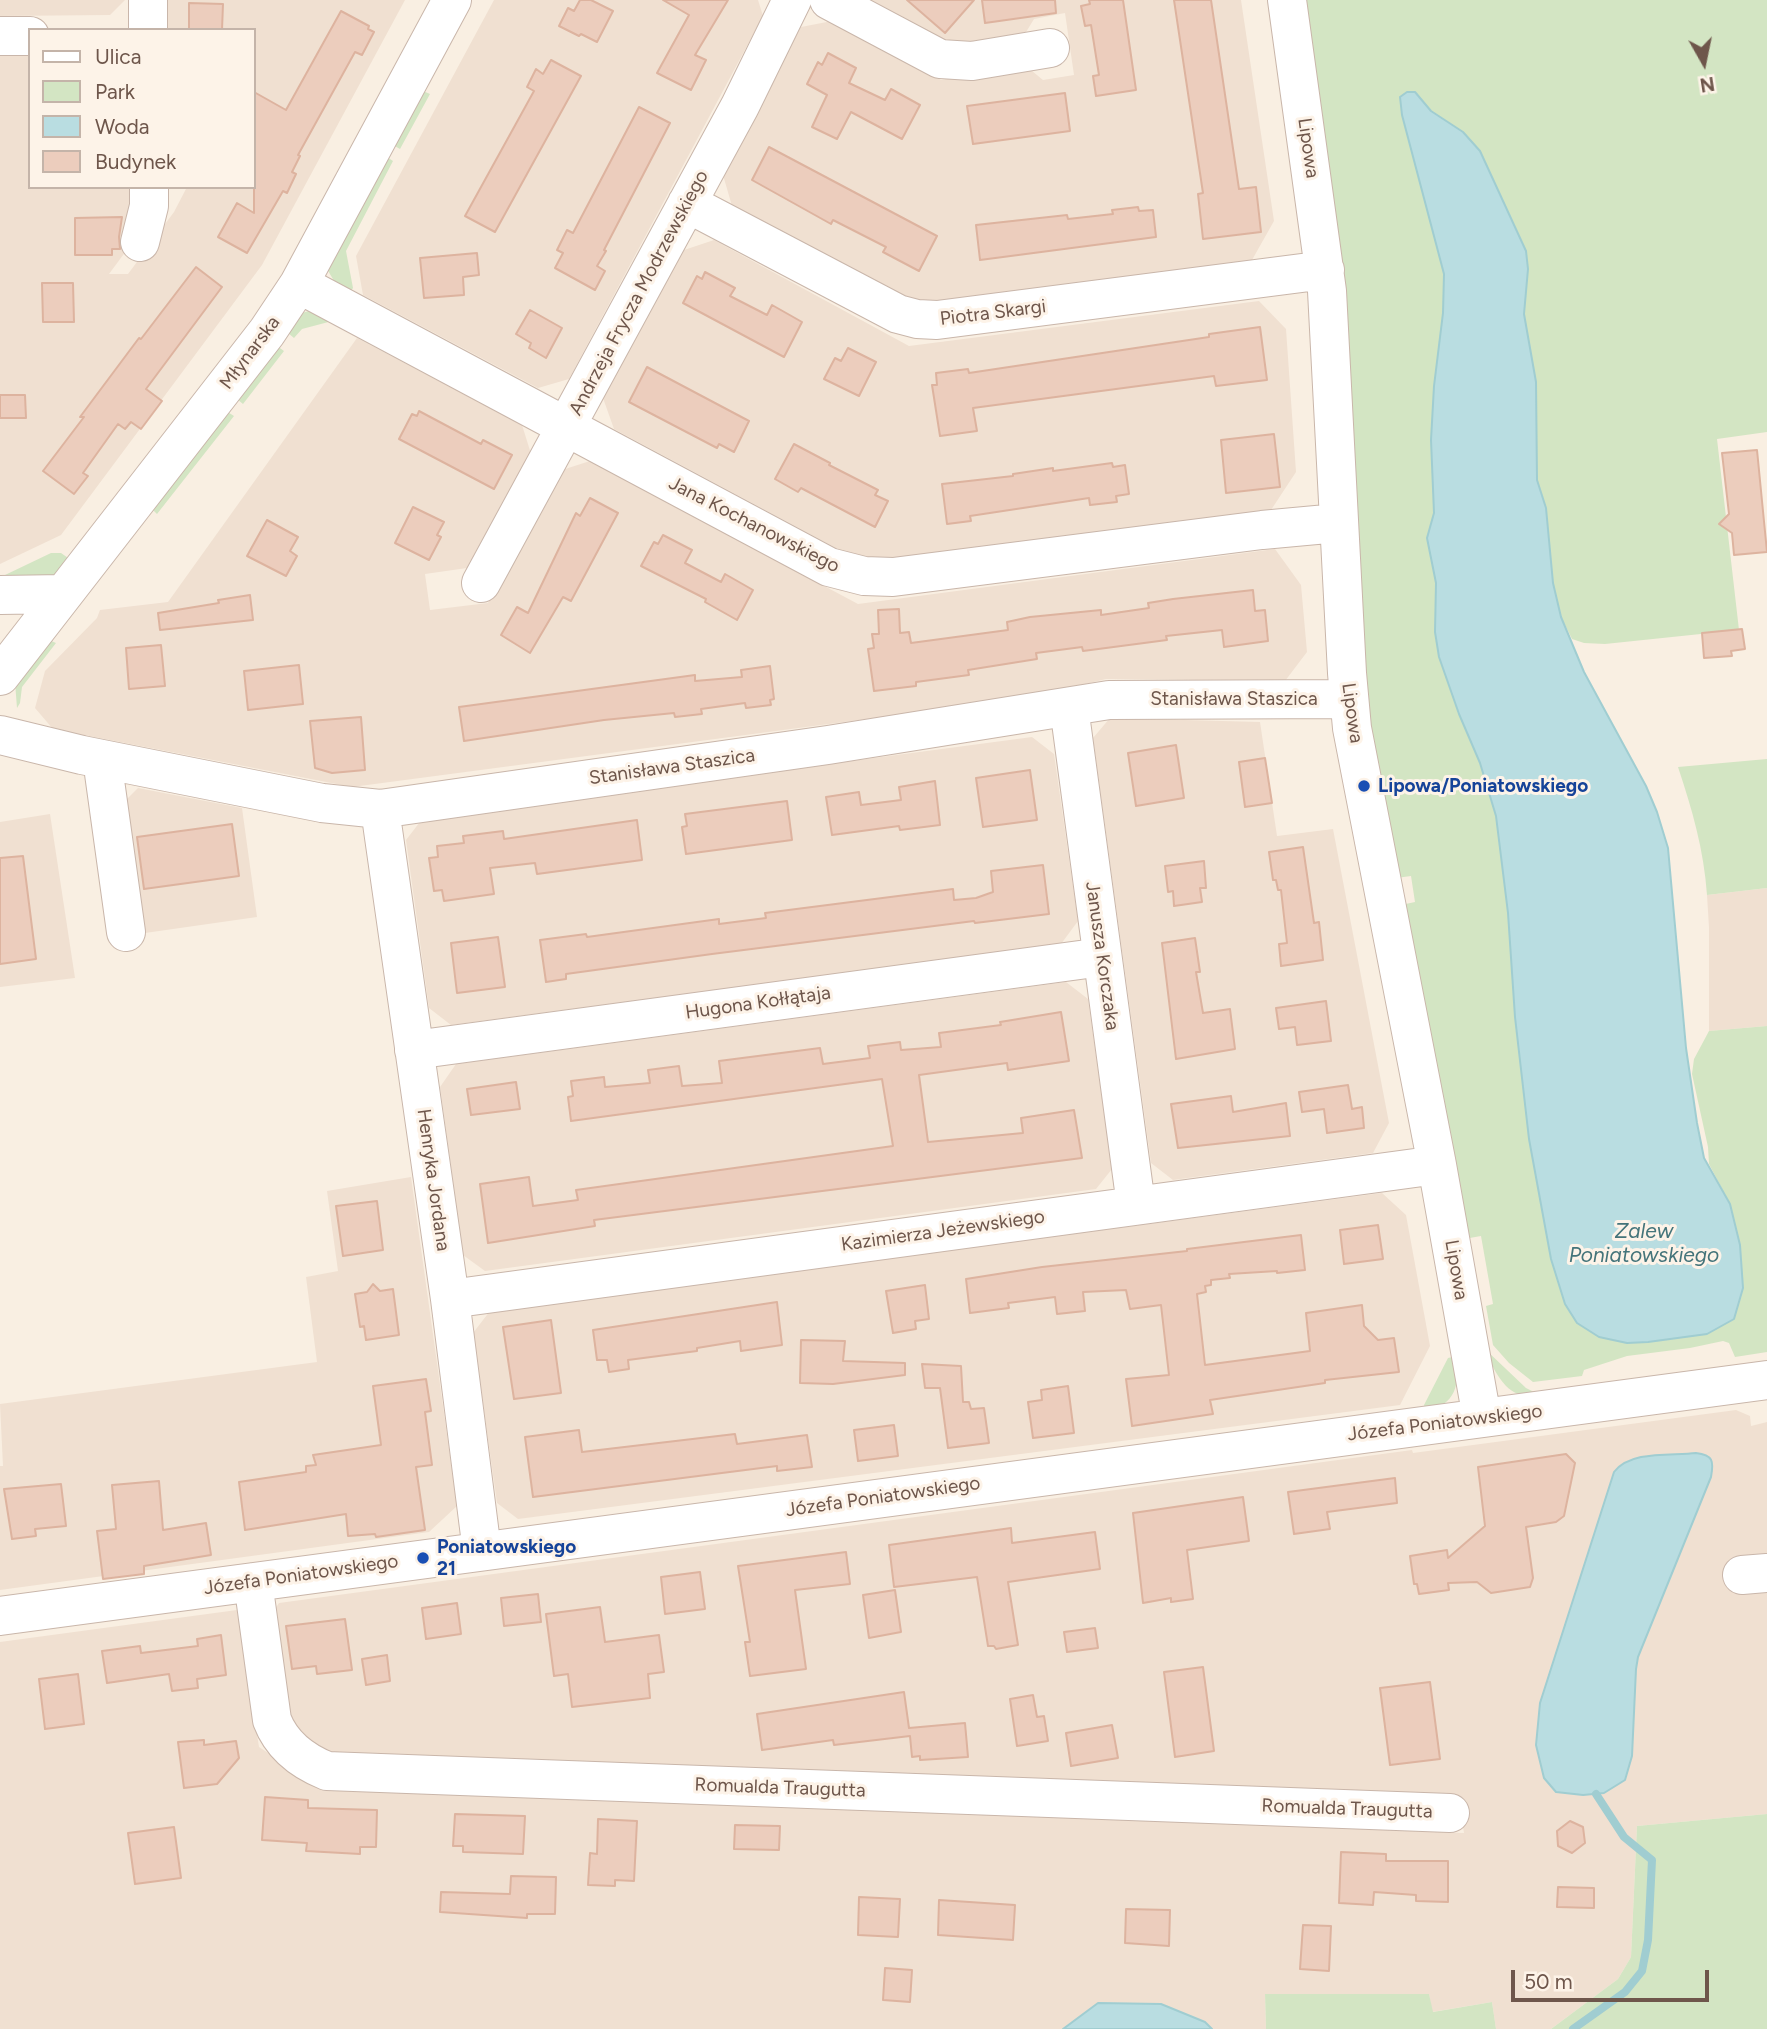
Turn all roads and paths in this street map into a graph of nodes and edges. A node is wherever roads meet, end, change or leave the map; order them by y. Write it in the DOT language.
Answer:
graph roads {
  1 [pos="148,0"];
  2 [pos="452,0"];
  3 [pos="792,0"];
  4 [pos="829,0"];
  5 [pos="1287,0"];
  6 [pos="148,28"];
  7 [pos="0,36"];
  8 [pos="28,36"];
  9 [pos="1050,48"];
  10 [pos="149,189"];
  11 [pos="687,203"];
  12 [pos="140,242"];
  13 [pos="1325,270"];
  14 [pos="299,284"];
  15 [pos="568,426"];
  16 [pos="1338,523"];
  17 [pos="481,583"];
  18 [pos="63,594"];
  19 [pos="0,595"];
  20 [pos="6,650"];
  21 [pos="1349,699"];
  22 [pos="1069,707"];
  23 [pos="0,735"];
  24 [pos="102,759"];
  25 [pos="380,809"];
  26 [pos="126,932"];
  27 [pos="1102,957"];
  28 [pos="414,1050"];
  29 [pos="1437,1165"];
  30 [pos="1136,1205"];
  31 [pos="450,1299"];
  32 [pos="1767,1380"];
  33 [pos="1482,1418"];
  34 [pos="482,1551"];
  35 [pos="253,1582"];
  36 [pos="0,1616"];
  37 [pos="1450,1813"];
  1 -- 6 [label="street"];
  2 -- 14 [label="street, Młynarska"];
  3 -- 11 [label="street, Andrzeja Frycza Modrzewskiego"];
  4 -- 9 [label="street"];
  5 -- 13 [label="street, Lipowa"];
  7 -- 8 [label="street"];
  10 -- 12 [label="street"];
  11 -- 13 [label="street, Piotra Skargi"];
  11 -- 15 [label="street, Andrzeja Frycza Modrzewskiego"];
  13 -- 16 [label="street, Lipowa"];
  14 -- 15 [label="street, Jana Kochanowskiego"];
  14 -- 18 [label="street, Młynarska"];
  15 -- 16 [label="street, Jana Kochanowskiego"];
  15 -- 17 [label="street, Andrzeja Frycza Modrzewskiego"];
  16 -- 21 [label="street, Lipowa"];
  18 -- 19 [label="street"];
  18 -- 20 [label="street, Młynarska"];
  21 -- 22 [label="street, Stanisława Staszica"];
  21 -- 29 [label="street, Lipowa"];
  22 -- 25 [label="street, Stanisława Staszica"];
  22 -- 27 [label="street, Janusza Korczaka"];
  23 -- 24 [label="street, Stanisława Staszica"];
  24 -- 25 [label="street, Stanisława Staszica"];
  24 -- 26 [label="street"];
  25 -- 28 [label="street, Henryka Jordana"];
  27 -- 28 [label="street, Hugona Kołłątaja"];
  27 -- 30 [label="street, Janusza Korczaka"];
  28 -- 31 [label="street, Henryka Jordana"];
  29 -- 30 [label="street, Kazimierza Jeżewskiego"];
  29 -- 33 [label="street, Lipowa"];
  30 -- 31 [label="street, Kazimierza Jeżewskiego"];
  31 -- 34 [label="street, Henryka Jordana"];
  32 -- 33 [label="street, Józefa Poniatowskiego"];
  33 -- 34 [label="street, Józefa Poniatowskiego"];
  34 -- 35 [label="street, Józefa Poniatowskiego"];
  35 -- 36 [label="street, Józefa Poniatowskiego"];
  35 -- 37 [label="street, Romualda Traugutta"];
}
